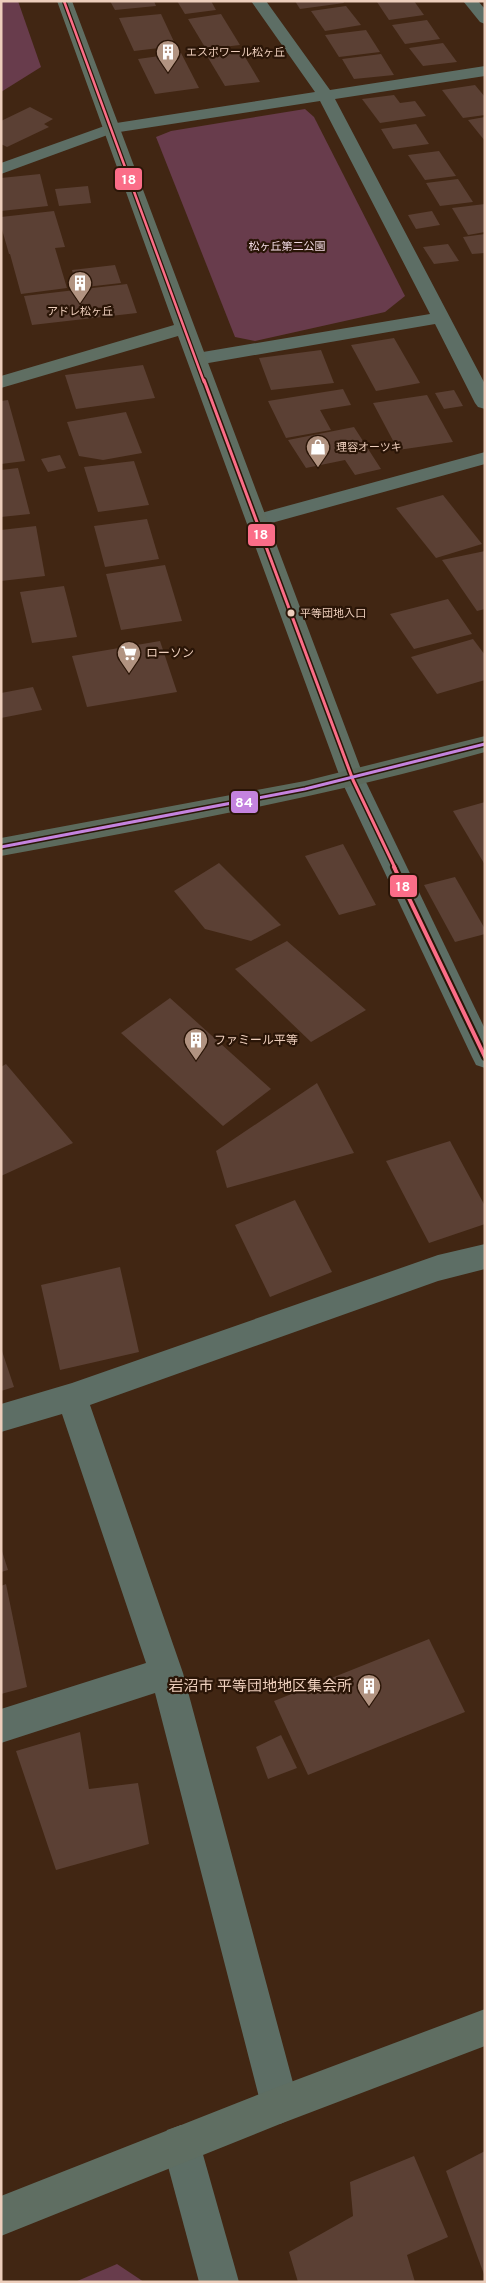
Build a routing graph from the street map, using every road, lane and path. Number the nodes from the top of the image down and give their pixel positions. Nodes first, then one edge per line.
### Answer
1 (64, 1) edge
2 (258, 1) edge
3 (470, 1) edge
4 (485, 19) edge
5 (485, 71) edge
6 (325, 95) junction
7 (110, 129) junction
8 (1, 169) edge
9 (440, 318) junction
10 (185, 328) junction
11 (197, 359) junction
12 (1, 382) edge
13 (485, 403) edge
14 (485, 458) edge
15 (257, 521) junction
16 (485, 744) edge
17 (353, 780) junction
18 (1, 847) edge
19 (485, 1057) edge
20 (485, 1256) edge
21 (72, 1397) junction
22 (1, 1418) edge
23 (166, 1673) junction
24 (1, 1726) edge
25 (485, 2027) edge
26 (280, 2105) junction
27 (181, 2144) junction
28 (1, 2216) edge
29 (219, 2282) edge

1 - 7 street
2 - 6 street
3 - 4 street
5 - 6 street
6 - 7 street
6 - 9 street
7 - 8 street
7 - 10 street
9 - 11 street
9 - 13 street
10 - 11 street
10 - 12 street
11 - 15 street
14 - 15 street
15 - 17 street
16 - 17 main road
17 - 18 main road
17 - 19 street
20 - 21 street
21 - 22 street
21 - 23 street
23 - 24 street
23 - 26 street
25 - 26 street
26 - 27 street
27 - 28 street
27 - 29 street

